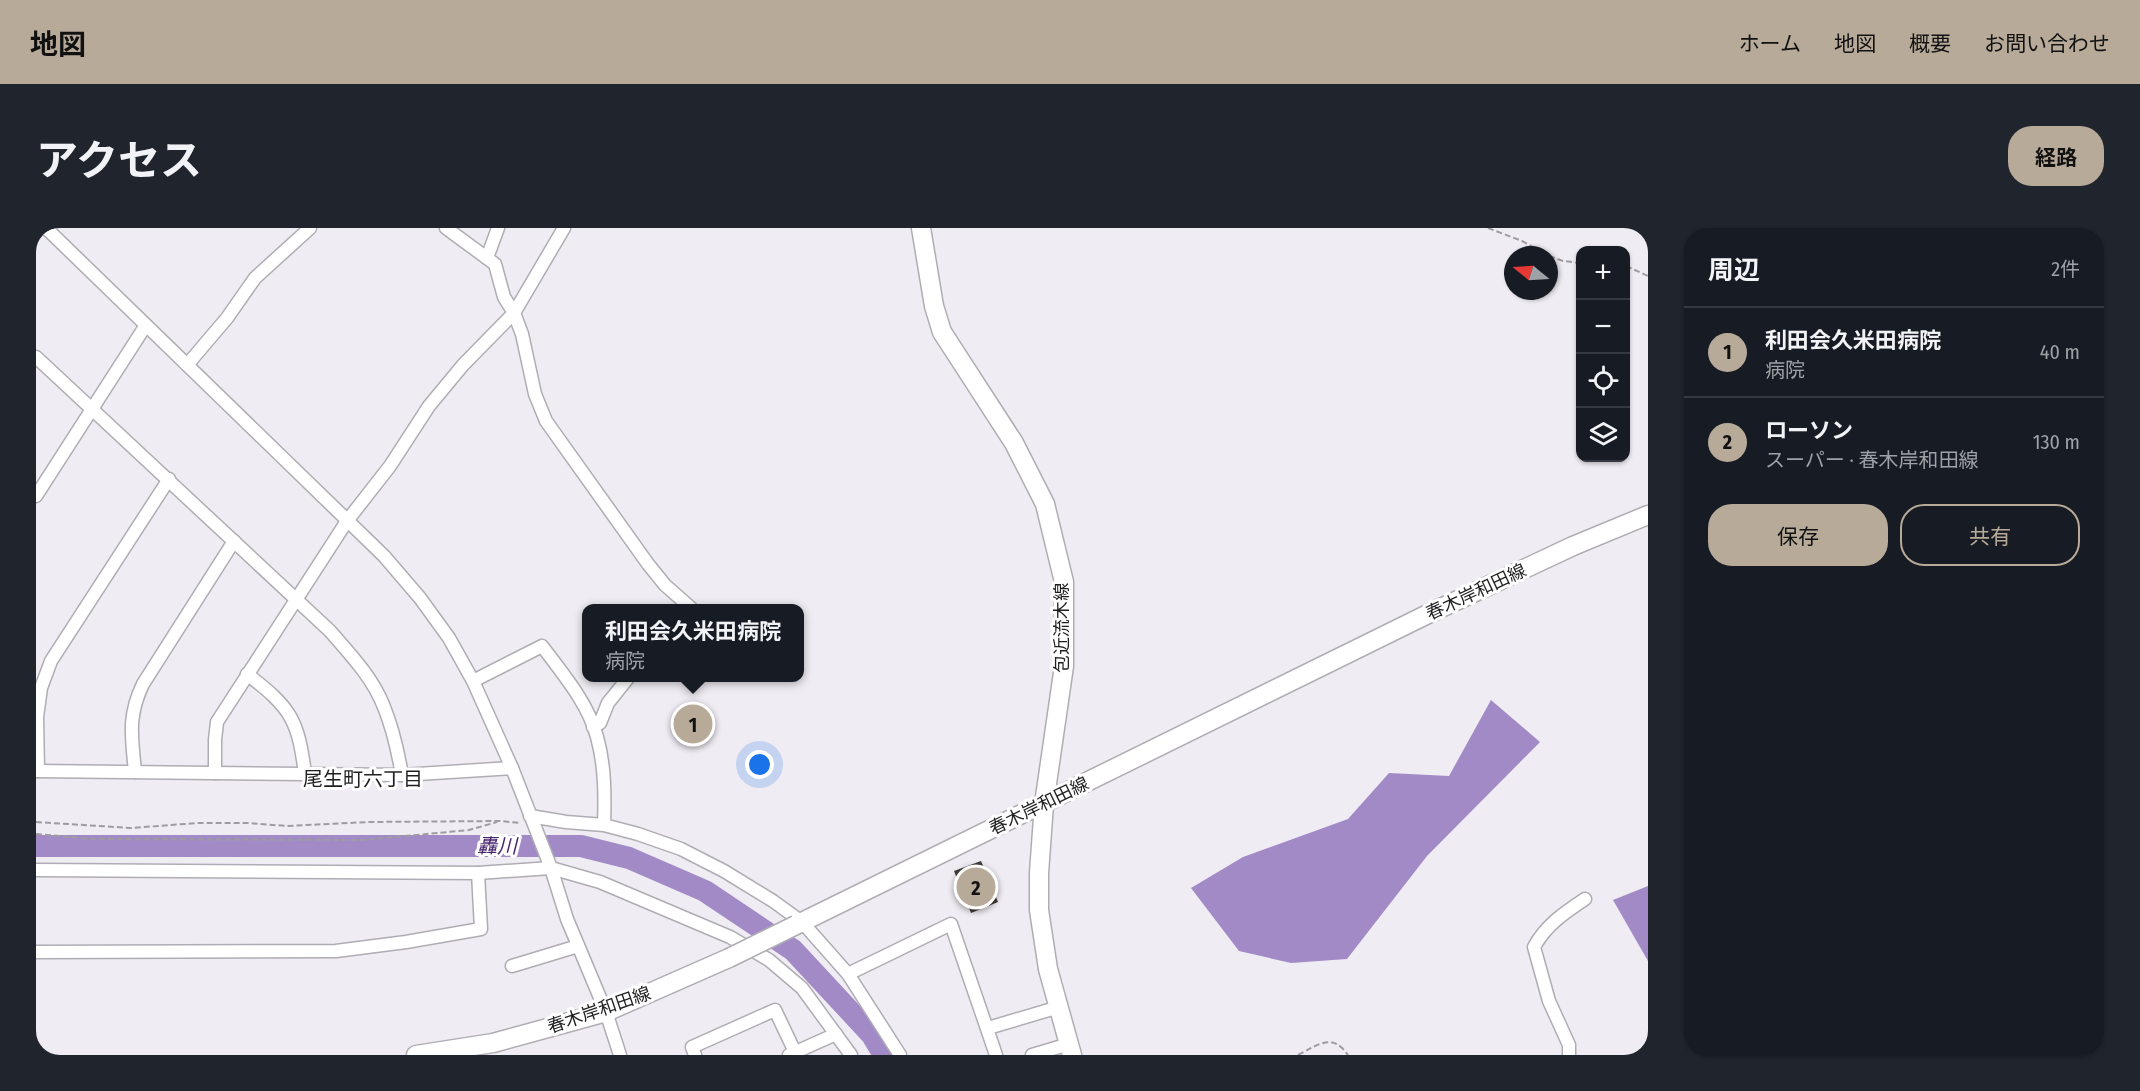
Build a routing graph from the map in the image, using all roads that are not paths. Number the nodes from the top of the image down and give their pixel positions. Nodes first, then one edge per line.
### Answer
1 (40, 228) edge
2 (46, 228) edge
3 (310, 228) edge
4 (446, 228) edge
5 (498, 228) edge
6 (564, 228) edge
7 (921, 228) edge
8 (36, 235) edge
9 (487, 258) junction
10 (514, 313) junction
11 (146, 325) junction
12 (36, 357) edge
13 (187, 365) junction
14 (93, 408) junction
15 (169, 479) junction
16 (36, 496) edge
17 (1648, 515) edge
18 (346, 521) junction
19 (234, 541) junction
20 (296, 598) junction
21 (686, 604) edge
22 (247, 674) junction
23 (473, 681) junction
24 (625, 682) edge
25 (593, 727) junction
26 (512, 768) junction
27 (37, 771) edge
28 (135, 772) junction
29 (215, 773) junction
30 (305, 774) junction
31 (402, 775) junction
32 (1044, 804) junction
33 (532, 820) junction
34 (604, 825) junction
35 (550, 865) junction
36 (36, 870) edge
37 (478, 873) junction
38 (1585, 899) dead end
39 (799, 923) junction
40 (578, 946) junction
41 (36, 952) edge
42 (512, 966) dead end
43 (848, 974) junction
44 (1059, 1007) junction
45 (606, 1012) junction
46 (988, 1028) junction
47 (836, 1034) junction
48 (1071, 1050) edge
49 (792, 1054) edge
50 (416, 1055) edge
51 (620, 1055) edge
52 (695, 1055) edge
53 (850, 1055) edge
54 (900, 1055) edge
55 (996, 1055) edge
56 (1032, 1055) edge
57 (1569, 1055) edge

1 - 8 street
2 - 11 street
3 - 13 street
4 - 9 street
5 - 9 street
6 - 10 street
7 - 32 main road, 包近流木線
9 - 10 street
10 - 18 street
10 - 21 street
11 - 13 street
11 - 14 street
12 - 14 street
13 - 18 street
14 - 15 street
14 - 16 street
15 - 19 street
15 - 27 street
17 - 32 main road, 春木岸和田線
18 - 20 street
18 - 23 street
19 - 20 street
19 - 28 street
20 - 22 street
20 - 31 street
22 - 29 street
22 - 30 street
23 - 25 street
23 - 26 street
24 - 25 street
25 - 34 street
26 - 31 street
26 - 33 street
27 - 28 street
28 - 29 street
29 - 30 street
30 - 31 street
32 - 39 main road, 春木岸和田線
32 - 44 main road, 包近流木線
33 - 34 street
33 - 35 street
34 - 39 street
35 - 37 street
35 - 40 street
35 - 47 street
36 - 37 street
37 - 41 street
38 - 57 street
39 - 43 street
39 - 45 main road, 春木岸和田線, bridge
40 - 42 street
40 - 45 street
43 - 46 street
43 - 54 street
44 - 46 street
44 - 48 main road, 包近流木線
45 - 50 main road, 春木岸和田線
45 - 51 street
46 - 55 street
47 - 49 street
47 - 53 street
48 - 56 street
49 - 52 street

